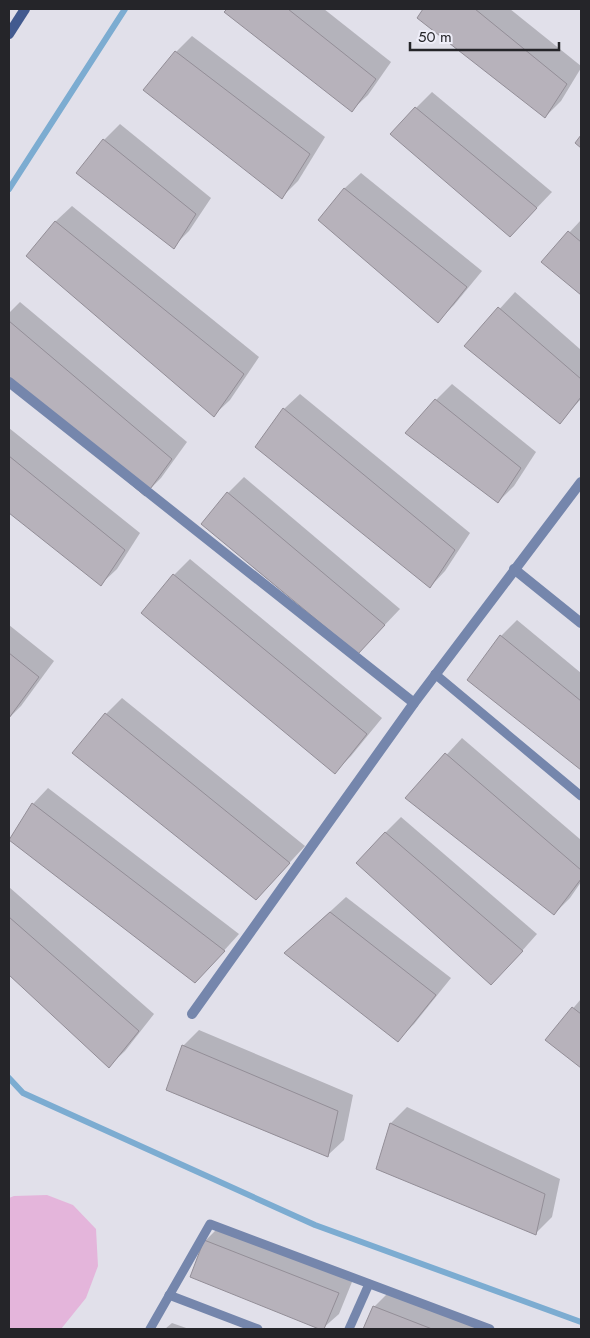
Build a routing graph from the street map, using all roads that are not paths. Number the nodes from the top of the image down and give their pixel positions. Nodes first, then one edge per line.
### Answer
1 (25, 9) edge
2 (9, 34) edge
3 (9, 382) edge
4 (581, 482) edge
5 (514, 569) junction
6 (581, 624) edge
7 (435, 674) junction
8 (414, 703) junction
9 (581, 796) edge
10 (192, 1014) dead end
11 (369, 1284) junction
12 (169, 1295) junction
13 (150, 1329) edge
14 (258, 1329) edge
15 (349, 1329) edge
16 (490, 1329) edge

1 - 2 street
3 - 8 street
4 - 5 street
5 - 6 street
5 - 7 street
7 - 8 street
7 - 9 lane
8 - 10 street
11 - 12 lane
11 - 15 lane
11 - 16 lane
12 - 13 lane
12 - 14 lane

